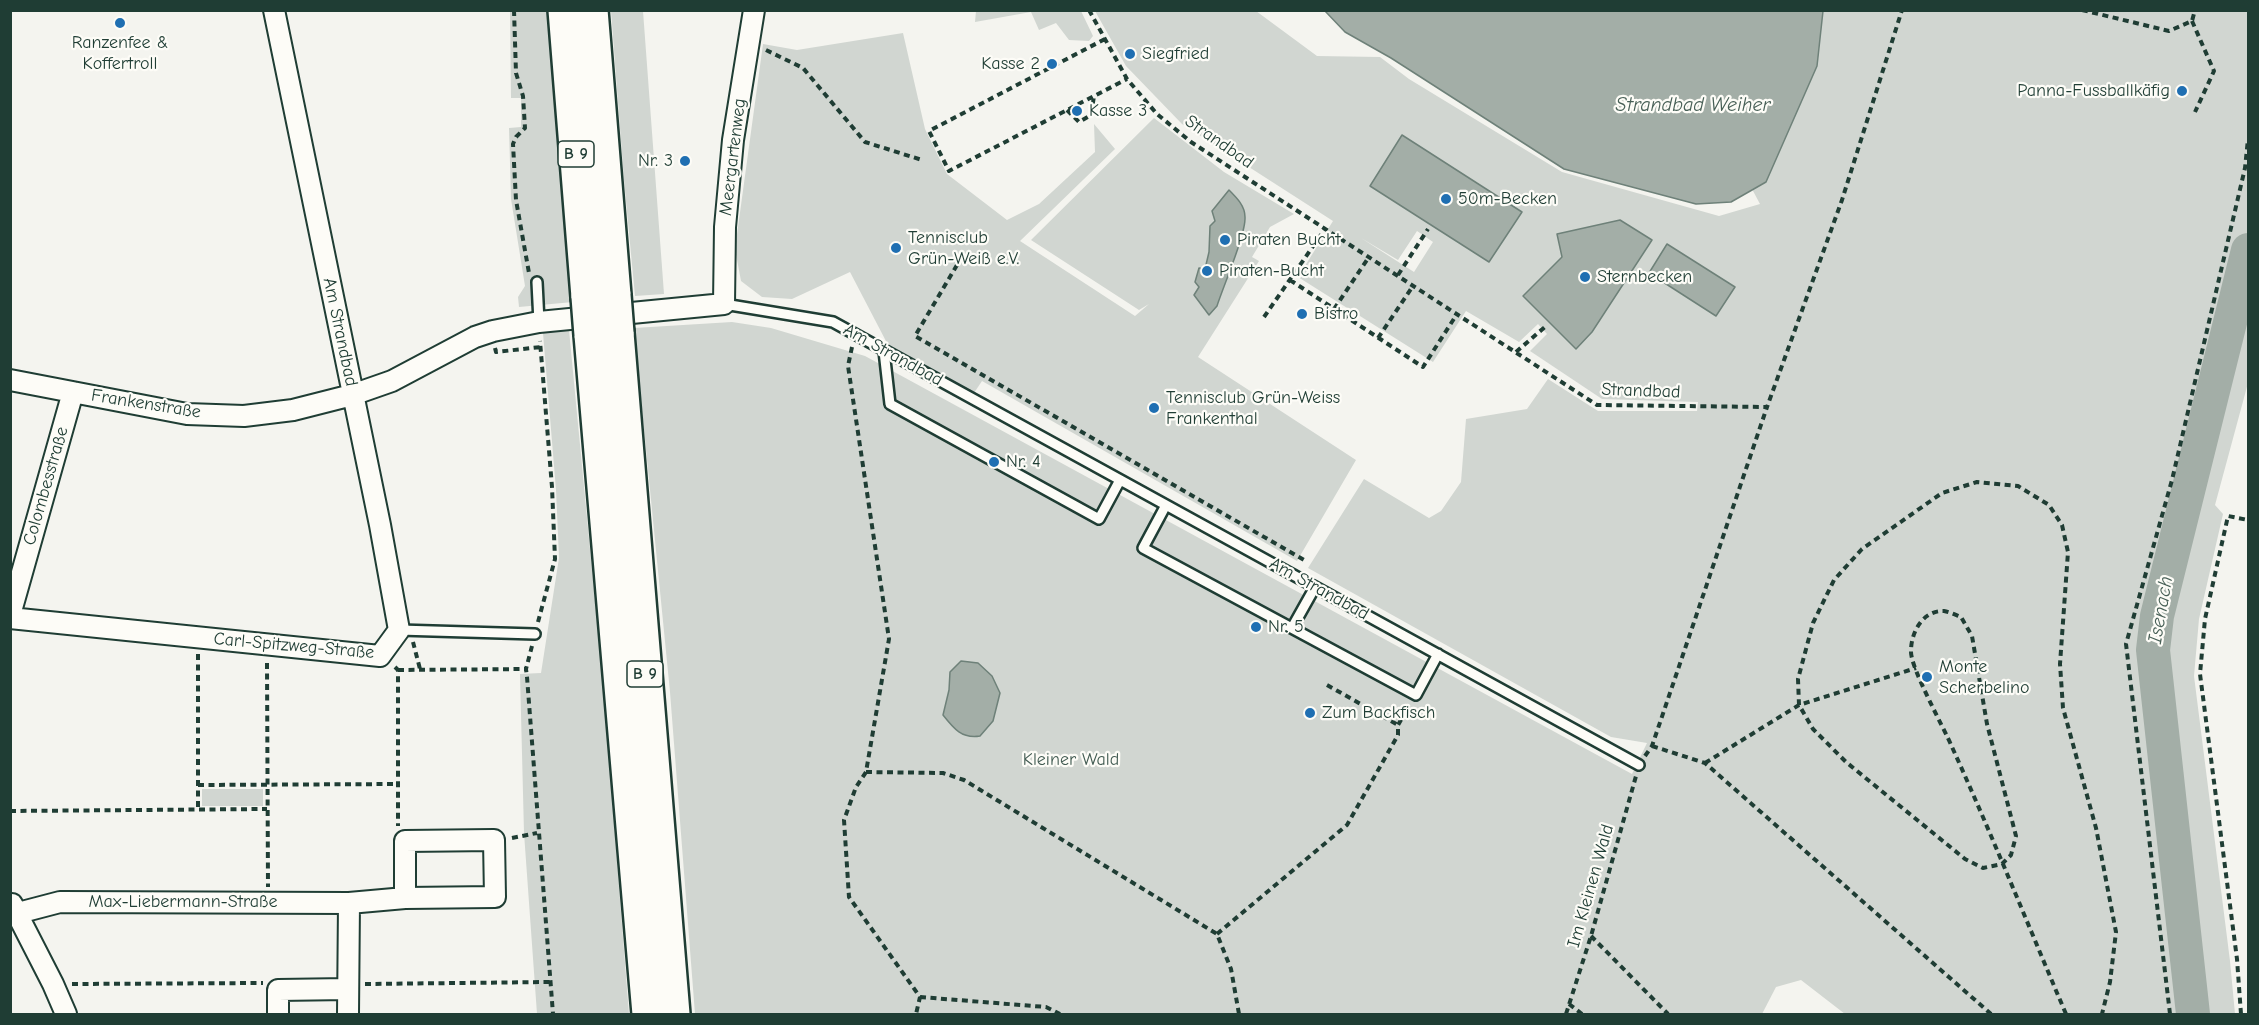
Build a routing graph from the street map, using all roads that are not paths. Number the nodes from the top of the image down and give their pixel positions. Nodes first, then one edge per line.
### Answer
1 (274, 10) edge
2 (565, 10) edge
3 (591, 10) edge
4 (754, 10) edge
5 (537, 282) road end
6 (601, 296) junction
7 (724, 304) junction
8 (538, 322) junction
9 (604, 334) junction
10 (884, 351) junction
11 (10, 380) edge
12 (73, 392) junction
13 (352, 395) junction
14 (1120, 480) junction
15 (1166, 505) junction
16 (1315, 587) junction
17 (10, 616) edge
18 (1292, 628) junction
19 (399, 630) junction
20 (535, 634) road end
21 (1438, 654) junction
22 (1639, 765) road end
23 (405, 898) junction
24 (349, 903) junction
25 (14, 907) edge
26 (348, 986) junction
27 (66, 1014) edge
28 (278, 1014) edge
29 (348, 1014) edge
30 (649, 1014) edge
31 (673, 1014) edge

1 - 13 street, Am Strandbad
2 - 6 highway, B 9
3 - 6 highway, B 9
4 - 7 street, Meergartenweg
5 - 8 lane
6 - 9 highway, B 9, bridge
7 - 8 street, Am Strandbad
7 - 10 lane, Am Strandbad
8 - 13 street, Am Strandbad
9 - 30 highway, B 9
9 - 31 highway, B 9
10 - 14 lane, Am Strandbad
10 - 14 lane
11 - 12 street, Frankenstraße
12 - 13 street, Frankenstraße
12 - 17 street, Colombesstraße
13 - 19 street, Carl-Spitzweg-Straße
14 - 15 lane, Am Strandbad
15 - 16 lane, Am Strandbad
15 - 18 lane
16 - 18 lane
16 - 21 lane, Am Strandbad
17 - 19 street, Carl-Spitzweg-Straße
18 - 21 lane
19 - 20 lane
21 - 22 lane, Am Strandbad
23 - 23 street, Max-Liebermann-Straße
23 - 24 street, Max-Liebermann-Straße
24 - 25 street, Max-Liebermann-Straße
24 - 26 street
25 - 27 street
26 - 28 street
26 - 29 street

